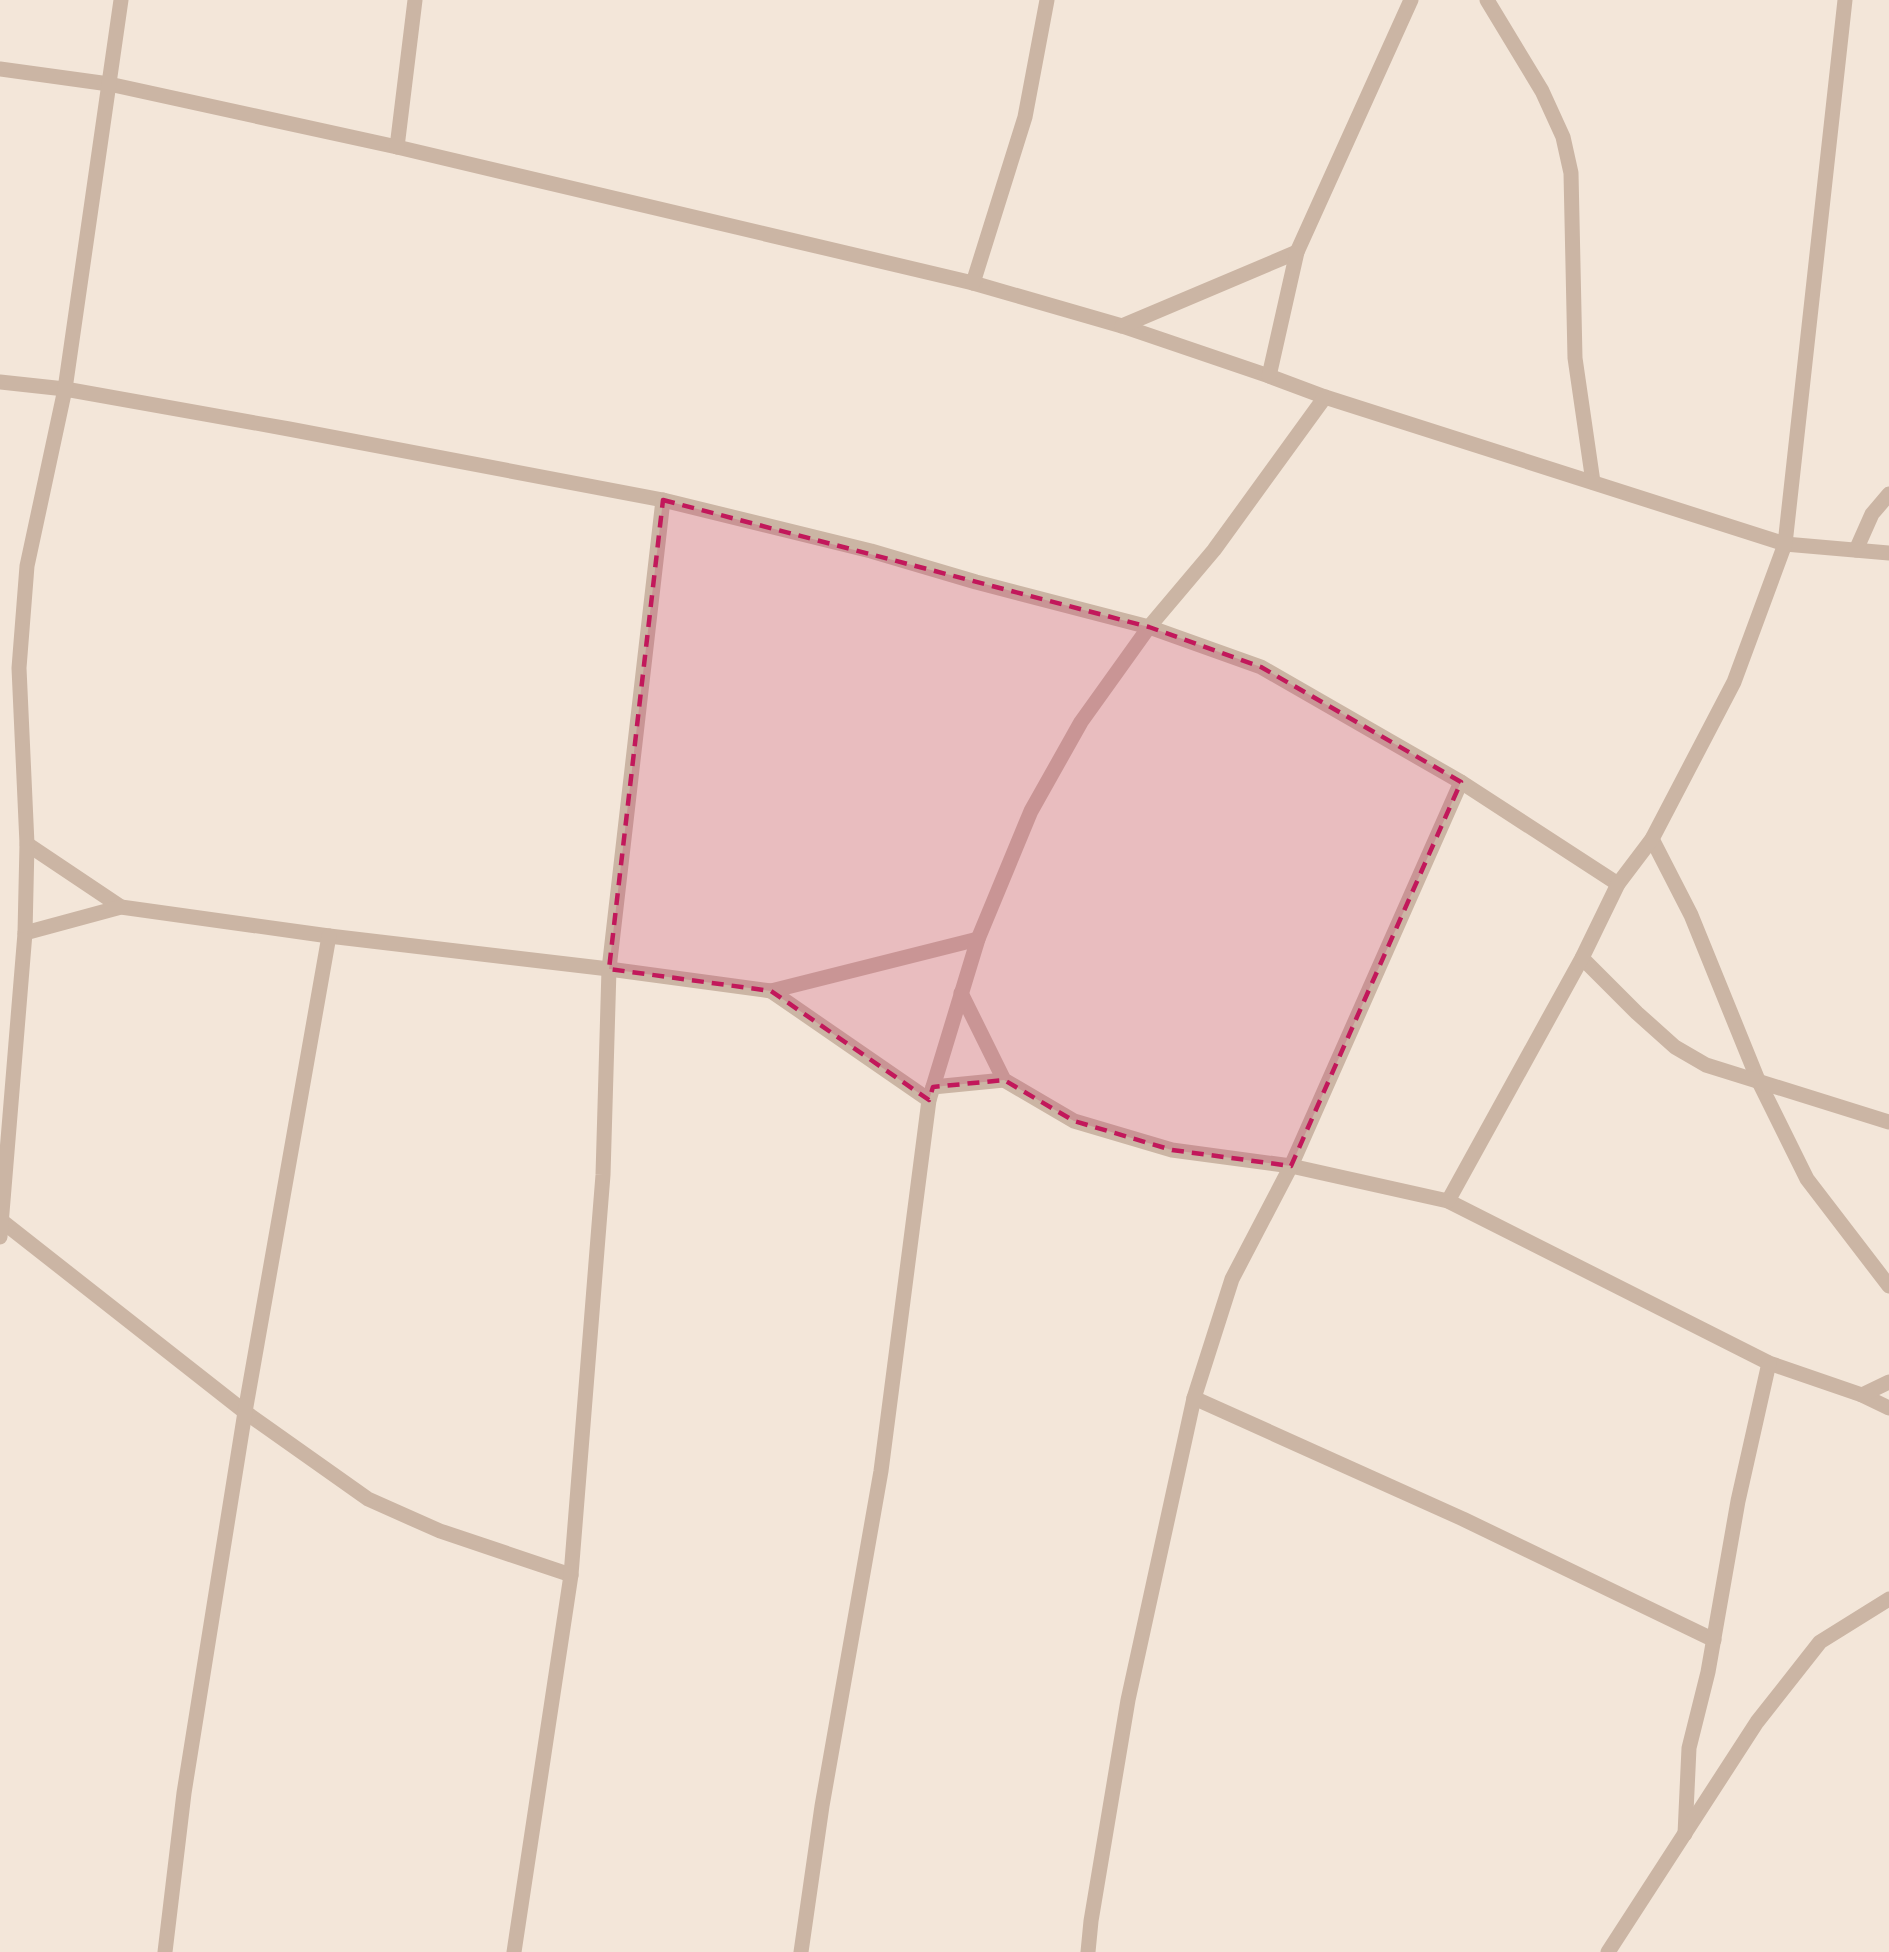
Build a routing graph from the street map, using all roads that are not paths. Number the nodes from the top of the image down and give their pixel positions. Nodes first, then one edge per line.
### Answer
1 (121, 0) edge
2 (416, 0) edge
3 (1047, 0) edge
4 (1411, 0) edge
5 (1487, 0) edge
6 (1845, 0) edge
7 (0, 69) edge
8 (109, 84) junction
9 (396, 147) junction
10 (1297, 252) junction
11 (973, 283) junction
12 (1122, 326) junction
13 (1269, 376) junction
14 (0, 382) edge
15 (65, 389) junction
16 (1325, 397) junction
17 (1593, 482) junction
18 (1889, 494) edge
19 (663, 500) junction
20 (1785, 543) junction
21 (1856, 550) junction
22 (1889, 553) edge
23 (1149, 627) junction
24 (1461, 782) junction
25 (1652, 839) junction
26 (27, 844) junction
27 (1618, 884) junction
28 (121, 907) junction
29 (25, 933) junction
30 (329, 936) junction
31 (978, 939) junction
32 (1582, 958) junction
33 (609, 969) junction
34 (771, 991) junction
35 (961, 993) junction
36 (1004, 1080) junction
37 (1758, 1080) junction
38 (931, 1093) junction
39 (1889, 1122) edge
40 (1291, 1166) junction
41 (1448, 1201) junction
42 (1, 1230) edge
43 (1889, 1286) edge
44 (1769, 1363) junction
45 (1889, 1382) edge
46 (1862, 1395) junction
47 (1194, 1398) junction
48 (1889, 1408) edge
49 (245, 1412) junction
50 (571, 1575) junction
51 (1889, 1599) edge
52 (1714, 1640) junction
53 (1685, 1834) junction
54 (165, 1952) edge
55 (514, 1952) edge
56 (801, 1952) edge
57 (1088, 1952) edge
58 (1608, 1952) edge

1 - 8 street
2 - 9 street
3 - 11 street
4 - 10 street
5 - 17 street
6 - 20 street
7 - 8 street
8 - 9 street
8 - 15 street
9 - 11 street
10 - 12 street
10 - 13 street
11 - 12 street
12 - 13 street
13 - 16 street
14 - 15 street
15 - 19 street
15 - 26 street
16 - 17 street
16 - 23 street
17 - 20 street
18 - 21 street
19 - 23 street
19 - 33 street
20 - 21 street
20 - 25 street
21 - 22 street
23 - 24 street
23 - 31 street
24 - 27 street
24 - 40 street
25 - 27 street
25 - 37 street
26 - 28 street
26 - 29 street
27 - 32 street
28 - 29 street
28 - 30 street
29 - 42 street
30 - 33 street
30 - 49 street
31 - 34 street
31 - 35 street
32 - 37 street
32 - 41 street
33 - 34 street
33 - 50 street
34 - 38 street
35 - 36 street
35 - 38 street
36 - 38 street
36 - 40 street
37 - 39 street
37 - 43 street
38 - 56 street
40 - 41 street
40 - 47 street
41 - 44 street
42 - 49 street
44 - 46 street
44 - 52 street
45 - 46 street
46 - 48 street
47 - 52 street
47 - 57 street
49 - 50 street
49 - 54 street
50 - 55 street
51 - 53 street
52 - 53 street
53 - 58 street

